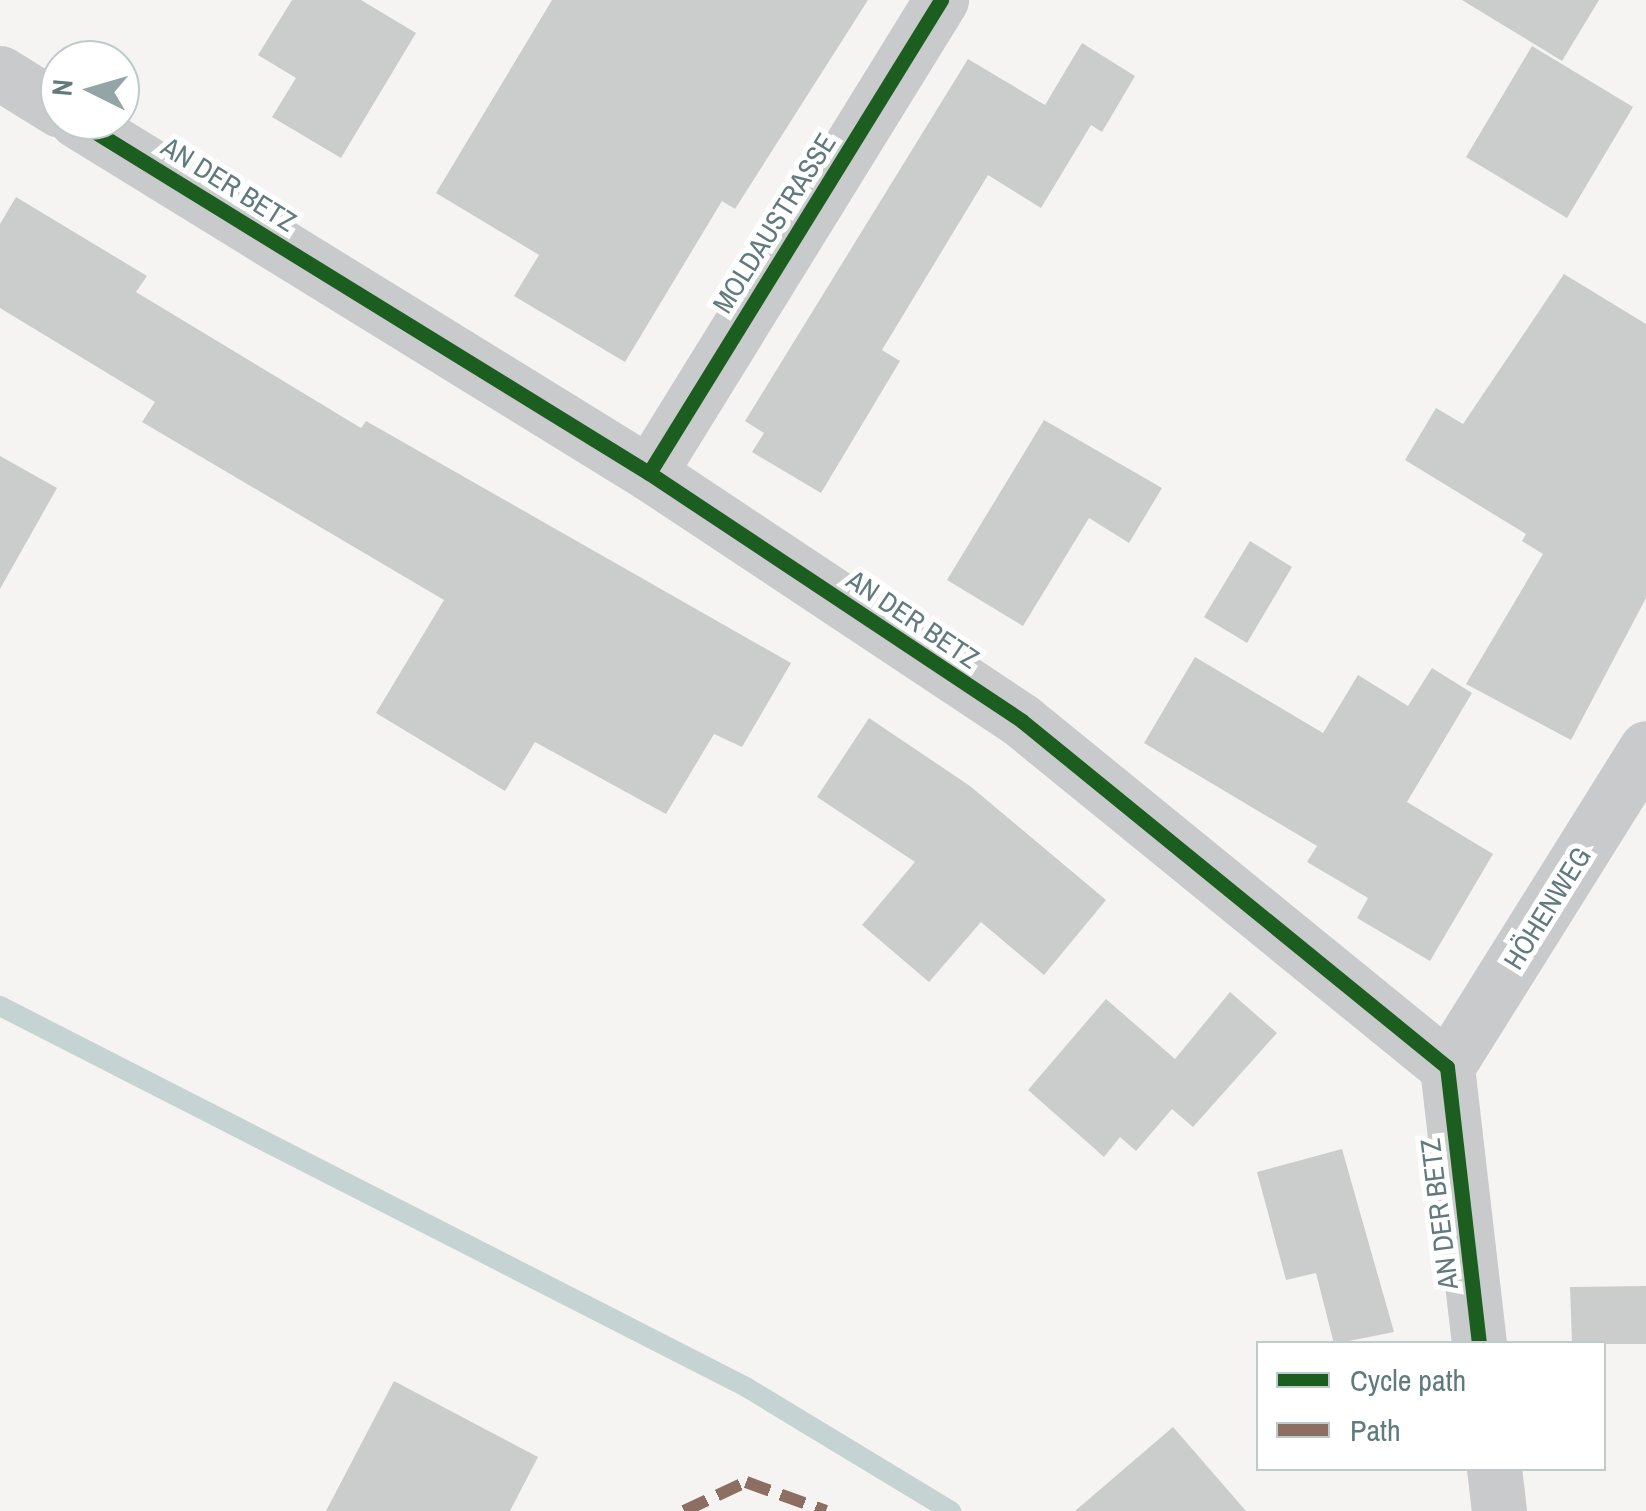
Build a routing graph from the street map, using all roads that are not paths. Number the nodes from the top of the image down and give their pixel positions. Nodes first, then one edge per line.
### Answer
1 (941, 0) edge
2 (0, 73) edge
3 (40, 98) edge
4 (108, 140) edge
5 (649, 473) junction
6 (1646, 748) edge
7 (1447, 1068) junction
8 (1480, 1341) edge
9 (1494, 1471) edge
10 (1499, 1511) edge

1 - 5 street, MOLDAUSTRASSE
2 - 3 street
4 - 5 street, AN DER BETZ
5 - 7 street, AN DER BETZ
6 - 7 street, HÖHENWEG
7 - 8 street, AN DER BETZ
9 - 10 street

